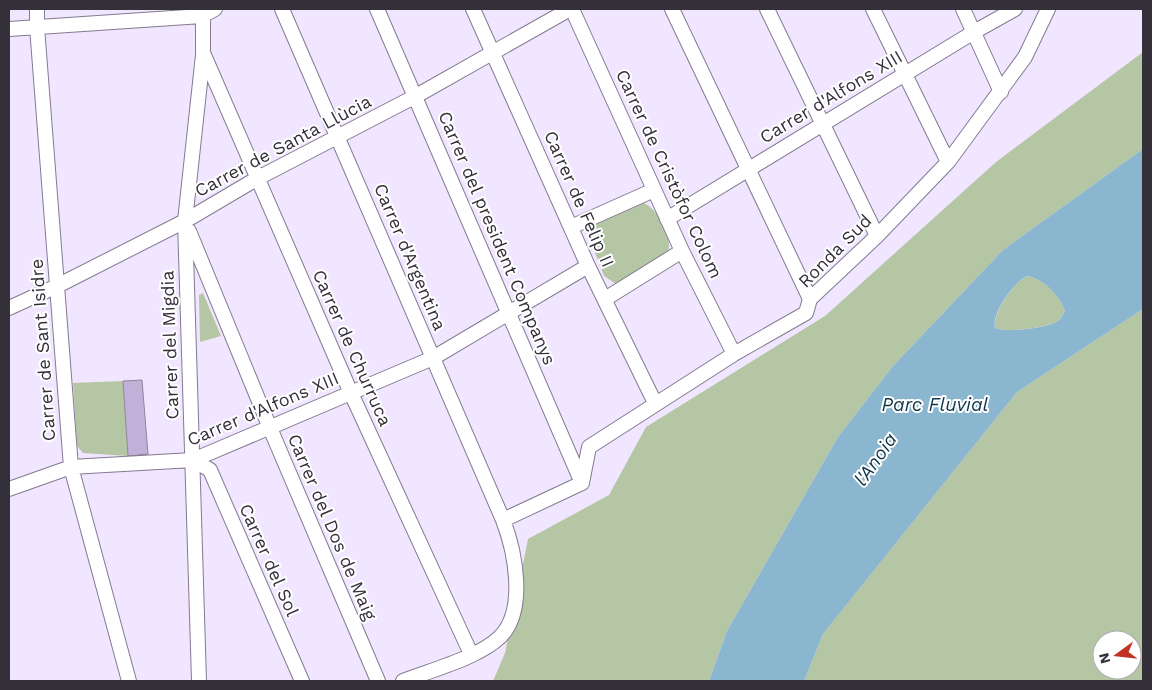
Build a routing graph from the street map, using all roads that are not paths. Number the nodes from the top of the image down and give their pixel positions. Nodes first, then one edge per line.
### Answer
1 (37, 9) edge
2 (215, 9) edge
3 (282, 9) edge
4 (377, 9) edge
5 (473, 9) edge
6 (571, 9) edge
7 (672, 9) edge
8 (767, 9) edge
9 (873, 9) edge
10 (964, 9) edge
11 (1016, 9) edge
12 (1048, 9) edge
13 (203, 12) edge
14 (37, 27) junction
15 (9, 29) edge
16 (974, 32) junction
17 (203, 54) junction
18 (493, 54) junction
19 (904, 76) junction
20 (1001, 92) junction
21 (416, 96) junction
22 (824, 124) junction
23 (338, 135) junction
24 (948, 162) junction
25 (747, 170) junction
26 (258, 178) junction
27 (654, 190) junction
28 (667, 219) junction
29 (185, 221) junction
30 (571, 227) junction
31 (877, 236) junction
32 (682, 251) junction
33 (588, 266) junction
34 (57, 286) junction
35 (605, 299) junction
36 (810, 299) junction
37 (9, 308) edge
38 (508, 313) junction
39 (734, 354) junction
40 (433, 358) junction
41 (351, 393) junction
42 (655, 403) junction
43 (270, 428) junction
44 (193, 460) junction
45 (71, 467) junction
46 (582, 483) junction
47 (9, 489) edge
48 (503, 520) junction
49 (471, 654) junction
50 (129, 681) edge
51 (198, 681) edge
52 (302, 681) edge
53 (378, 681) edge
54 (403, 681) edge

1 - 14 street, Carrer de Sant Isidre
2 - 13 street
3 - 23 street, Carrer d'Argentina
4 - 21 street, Carrer del president Companys
5 - 18 street, Carrer de Felip II
6 - 18 street, Carrer de Santa Llùcia
6 - 27 street, Carrer de Cristòfor Colom
7 - 25 street
8 - 22 street
9 - 19 street
10 - 16 street
11 - 16 street, Carrer d'Alfons XIII
12 - 20 street, Ronda Sud
13 - 14 street
13 - 17 street, Carrer del Migdia
14 - 15 street
14 - 34 street, Carrer de Sant Isidre
16 - 19 street, Carrer d'Alfons XIII
16 - 20 street
17 - 26 street, Carrer de Churruca
17 - 29 street, Carrer del Migdia
18 - 21 street, Carrer de Santa Llùcia
18 - 30 street, Carrer de Felip II
19 - 22 street, Carrer d'Alfons XIII
19 - 24 street
20 - 24 street, Ronda Sud
21 - 23 street, Carrer de Santa Llùcia
21 - 38 street, Carrer del president Companys
22 - 25 street, Carrer d'Alfons XIII
22 - 31 street
23 - 26 street, Carrer de Santa Llùcia
23 - 40 street, Carrer d'Argentina
24 - 31 street, Ronda Sud
25 - 28 street, Carrer d'Alfons XIII
25 - 36 street
26 - 29 street, Carrer de Santa Llùcia
26 - 41 street, Carrer de Churruca
27 - 28 street, Carrer de Cristòfor Colom
27 - 30 street
28 - 32 street, Carrer de Cristòfor Colom
29 - 34 street, Carrer de Santa Llùcia
29 - 43 street, Carrer del Dos de Maig
29 - 44 street, Carrer del Migdia
30 - 33 street, Carrer de Felip II
31 - 36 street, Ronda Sud
32 - 35 street
32 - 39 street, Carrer de Cristòfor Colom
33 - 35 street, Carrer de Felip II
33 - 38 street, Carrer d'Alfons XIII
34 - 37 street, Carrer de Santa Llùcia
34 - 45 street, Carrer de Sant Isidre
35 - 42 street, Carrer de Felip II
36 - 39 street, Ronda Sud
38 - 40 street, Carrer d'Alfons XIII
38 - 46 street, Carrer del president Companys
39 - 42 street, Ronda Sud
40 - 41 street, Carrer d'Alfons XIII
40 - 48 street, Carrer d'Argentina
41 - 43 street, Carrer d'Alfons XIII
41 - 49 street, Carrer de Churruca
42 - 46 street, Ronda Sud
43 - 44 street, Carrer d'Alfons XIII
43 - 53 street, Carrer del Dos de Maig
44 - 45 street, Carrer d'Alfons XIII
44 - 51 street, Carrer del Migdia
44 - 52 street, Carrer del Sol
45 - 47 street, Carrer d'Alfons XIII
45 - 50 street, Carrer de Sant Isidre
46 - 48 street
48 - 49 street, Carrer d'Argentina
49 - 54 street, Carrer d'Argentina

